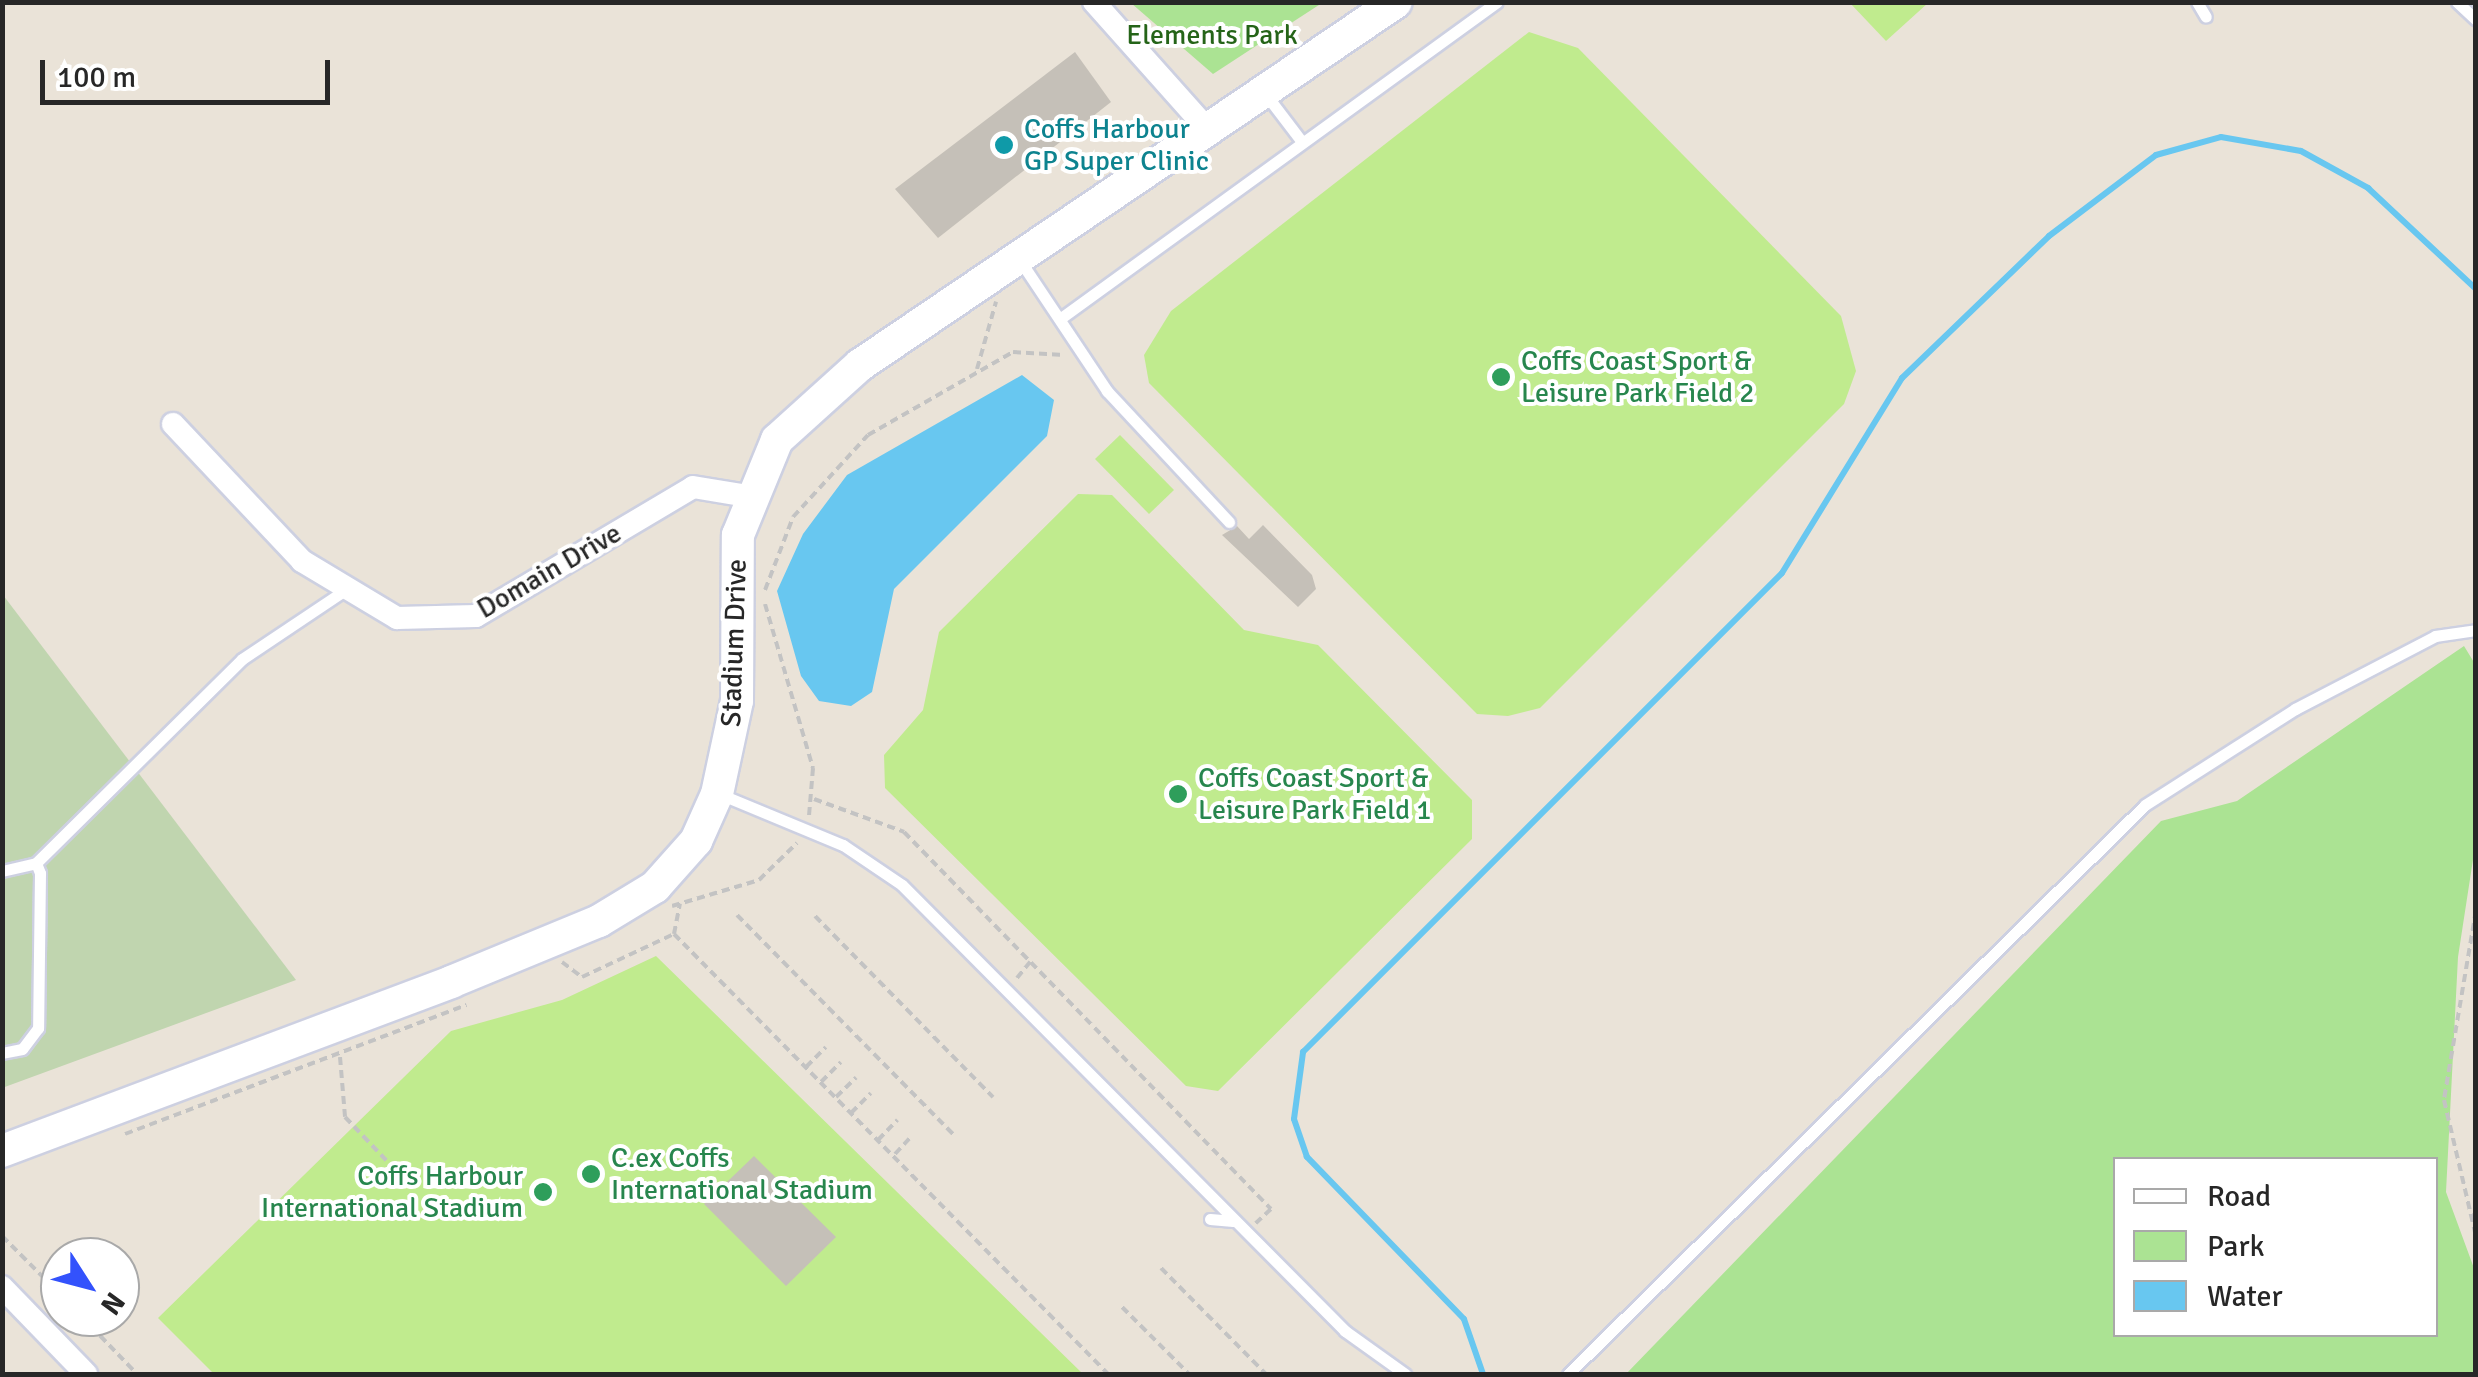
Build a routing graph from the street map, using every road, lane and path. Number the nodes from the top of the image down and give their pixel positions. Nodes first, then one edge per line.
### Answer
1 (1094, 2) edge
2 (1396, 2) edge
3 (1497, 2) edge
4 (2196, 2) edge
5 (2456, 2) edge
6 (2206, 17) dead end
7 (2476, 20) edge
8 (1265, 92) junction
9 (1208, 130) junction
10 (1302, 142) junction
11 (1018, 258) junction
12 (986, 280) junction
13 (1061, 318) junction
14 (1076, 363) dead end
15 (977, 370) junction
16 (174, 424) dead end
17 (748, 496) junction
18 (1230, 522) dead end
19 (345, 590) junction
20 (2476, 630) edge
21 (717, 794) junction
22 (814, 799) junction
23 (809, 815) dead end
24 (36, 863) junction
25 (2, 872) edge
26 (680, 904) dead end
27 (2476, 910) edge
28 (737, 915) dead end
29 (815, 916) dead end
30 (674, 934) junction
31 (561, 960) dead end
32 (1030, 962) junction
33 (1014, 982) dead end
34 (826, 1047) dead end
35 (2, 1053) edge
36 (340, 1056) dead end
37 (840, 1062) dead end
38 (806, 1067) junction
39 (856, 1078) dead end
40 (821, 1082) junction
41 (871, 1093) dead end
42 (836, 1097) junction
43 (994, 1097) dead end
44 (851, 1113) junction
45 (898, 1120) dead end
46 (912, 1136) dead end
47 (955, 1136) dead end
48 (878, 1140) junction
49 (2, 1151) edge
50 (893, 1156) junction
51 (406, 1182) dead end
52 (1210, 1219) dead end
53 (1233, 1221) junction
54 (1253, 1226) dead end
55 (2, 1236) edge
56 (2476, 1236) edge
57 (1161, 1268) dead end
58 (40, 1274) edge
59 (2, 1288) edge
60 (1122, 1307) dead end
61 (101, 1337) edge
62 (86, 1374) edge
63 (137, 1374) edge
64 (1108, 1374) edge
65 (1189, 1374) edge
66 (1266, 1374) edge
67 (1405, 1374) edge
68 (1568, 1374) edge

1 - 9 street
2 - 8 main road, Stadium Drive
3 - 10 lane
4 - 6 lane
5 - 7 lane
8 - 9 main road, Stadium Drive
8 - 10 lane
9 - 11 main road, Stadium Drive
10 - 13 lane
11 - 12 main road, Stadium Drive
11 - 13 lane
12 - 15 path
12 - 17 main road, Stadium Drive
13 - 18 lane
14 - 15 path
15 - 22 path
16 - 19 street, Domain Drive
17 - 19 street, Domain Drive
17 - 21 main road, Stadium Drive
19 - 24 lane
20 - 68 lane
21 - 49 main road, Stadium Drive
21 - 53 lane
22 - 23 path
22 - 32 path
24 - 25 lane
24 - 35 lane
26 - 30 path
27 - 56 path
28 - 47 path
29 - 43 path
30 - 31 path
30 - 38 path
32 - 33 path
32 - 54 path
34 - 38 path
36 - 51 path
37 - 40 path
38 - 40 path
39 - 42 path
40 - 42 path
41 - 44 path
42 - 44 path
44 - 48 path
45 - 48 path
46 - 50 path
48 - 50 path
50 - 64 path
52 - 53 lane
53 - 67 lane
55 - 58 path
57 - 66 path
59 - 62 street
60 - 65 path
61 - 63 path

